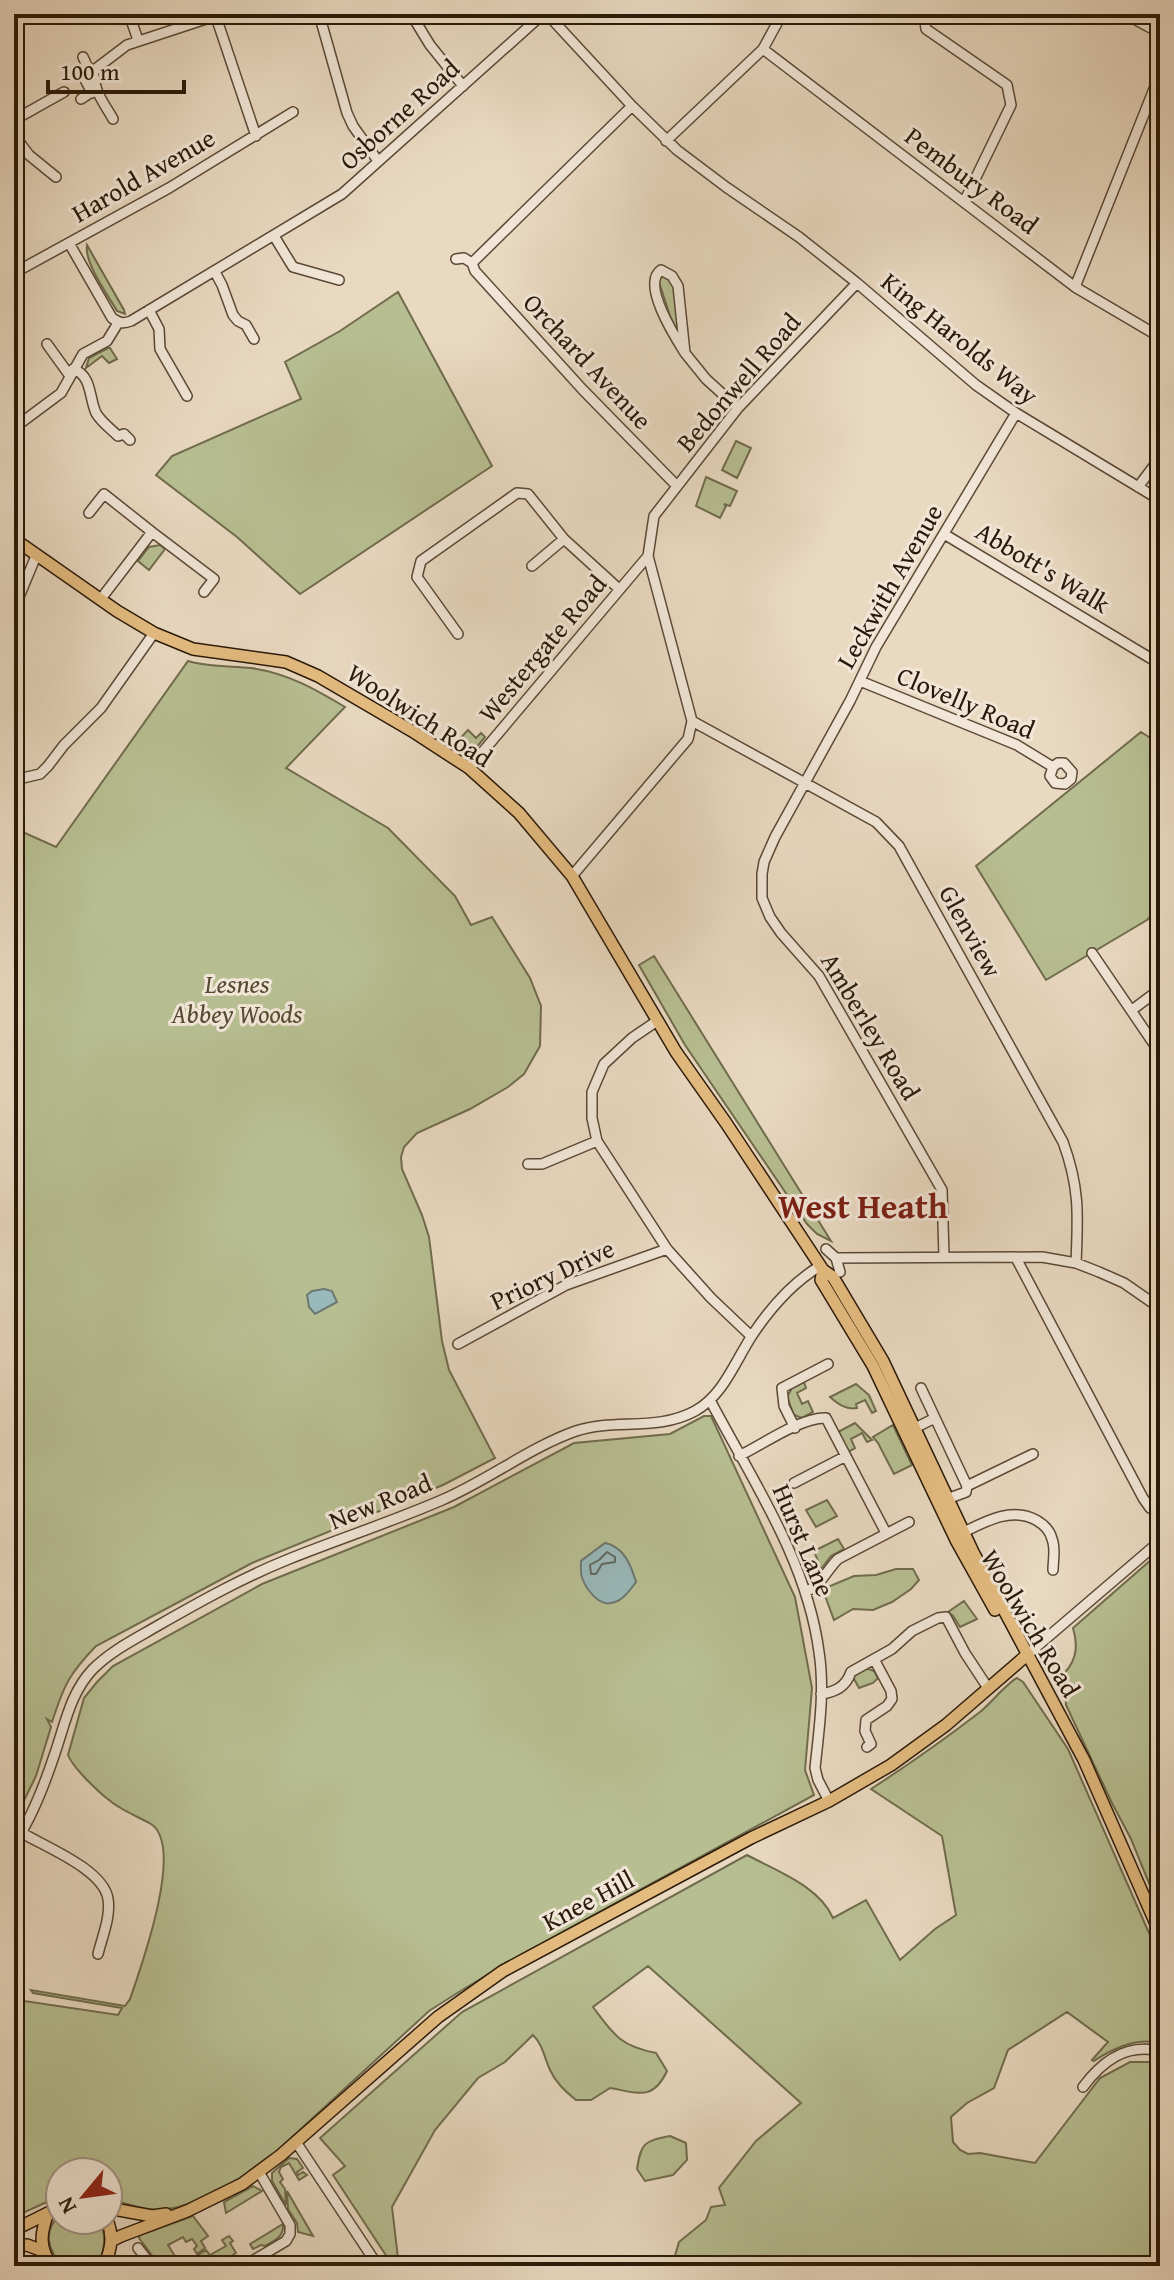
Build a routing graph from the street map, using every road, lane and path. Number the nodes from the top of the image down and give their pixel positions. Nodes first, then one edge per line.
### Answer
1 (129, 14) edge
2 (319, 14) edge
3 (411, 14) edge
4 (545, 14) edge
5 (782, 14) edge
6 (924, 14) edge
7 (1125, 14) edge
8 (215, 15) edge
9 (1160, 33) edge
10 (138, 40) junction
11 (763, 49) junction
12 (83, 57) dead end
13 (1160, 74) edge
14 (463, 86) junction
15 (94, 91) junction
16 (64, 92) dead end
17 (81, 99) dead end
18 (632, 106) junction
19 (293, 112) dead end
20 (113, 119) dead end
21 (14, 120) edge
22 (14, 135) edge
23 (256, 136) junction
24 (666, 141) junction
25 (378, 161) junction
26 (56, 177) dead end
27 (964, 202) junction
28 (274, 236) junction
29 (69, 243) junction
30 (456, 259) dead end
31 (472, 263) junction
32 (215, 272) junction
33 (14, 273) edge
34 (339, 280) dead end
35 (857, 283) junction
36 (1075, 287) junction
37 (149, 310) junction
38 (118, 323) junction
39 (1160, 337) edge
40 (254, 339) dead end
41 (47, 344) dead end
42 (685, 353) junction
43 (72, 373) junction
44 (187, 396) dead end
45 (738, 408) junction
46 (1016, 413) junction
47 (14, 428) edge
48 (130, 440) dead end
49 (1160, 458) edge
50 (677, 486) junction
51 (1138, 487) junction
52 (1160, 500) edge
53 (89, 513) dead end
54 (152, 532) junction
55 (944, 534) junction
56 (14, 539) edge
57 (564, 539) junction
58 (36, 556) junction
59 (648, 556) junction
60 (532, 566) dead end
61 (619, 589) junction
62 (204, 592) dead end
63 (100, 600) junction
64 (14, 609) edge
65 (154, 633) junction
66 (458, 634) dead end
67 (1160, 664) edge
68 (860, 681) junction
69 (692, 721) junction
70 (1053, 767) dead end
71 (469, 768) junction
72 (14, 780) edge
73 (805, 783) junction
74 (572, 876) junction
75 (1092, 953) dead end
76 (1160, 989) edge
77 (1132, 1010) junction
78 (657, 1021) junction
79 (1160, 1053) edge
80 (597, 1141) junction
81 (528, 1164) dead end
82 (667, 1249) junction
83 (826, 1249) dead end
84 (944, 1257) junction
85 (836, 1258) junction
86 (1016, 1258) junction
87 (1076, 1263) junction
88 (822, 1268) junction
89 (840, 1272) dead end
90 (1160, 1308) edge
91 (751, 1336) junction
92 (458, 1344) dead end
93 (828, 1364) dead end
94 (921, 1388) dead end
95 (710, 1400) junction
96 (935, 1418) junction
97 (795, 1428) junction
98 (915, 1428) junction
99 (1033, 1454) dead end
100 (739, 1456) junction
101 (846, 1456) junction
102 (964, 1482) junction
103 (794, 1483) dead end
104 (947, 1499) junction
105 (1155, 1508) edge
106 (909, 1522) dead end
107 (964, 1532) junction
108 (886, 1533) junction
109 (1160, 1541) edge
110 (1053, 1570) dead end
111 (806, 1592) junction
112 (1025, 1657) junction
113 (874, 1659) junction
114 (988, 1688) junction
115 (821, 1694) junction
116 (867, 1747) dead end
117 (829, 1801) junction
118 (22, 1833) junction
119 (14, 1844) edge
120 (1160, 1933) edge
121 (98, 1954) dead end
122 (1160, 2051) edge
123 (1083, 2087) dead end
124 (296, 2142) junction
125 (259, 2172) junction
126 (124, 2211) edge
127 (187, 2211) junction
128 (44, 2215) edge
129 (44, 2227) edge
130 (14, 2230) edge
131 (110, 2236) edge
132 (111, 2241) junction
133 (14, 2246) edge
134 (138, 2248) dead end
135 (43, 2251) junction
136 (52, 2266) edge
137 (104, 2266) edge
138 (152, 2266) edge
139 (244, 2266) edge
140 (378, 2266) edge

1 - 10 street
2 - 25 street
3 - 14 street
4 - 14 street, Osborne Road
4 - 18 street
5 - 11 street
6 - 27 street
7 - 9 street
8 - 10 street
8 - 23 street
10 - 15 street
11 - 24 street
11 - 27 street, Pembury Road
12 - 15 street
13 - 36 street
14 - 25 street, Osborne Road
15 - 17 street
15 - 20 street
16 - 21 street
18 - 24 street
18 - 31 street
19 - 23 street, Harold Avenue
22 - 26 street
23 - 29 street, Harold Avenue
24 - 35 street
25 - 28 street, Osborne Road
27 - 36 street, Pembury Road
28 - 32 street, Osborne Road
28 - 34 street
29 - 33 street, Harold Avenue
29 - 38 street
30 - 31 street
31 - 50 street, Orchard Avenue
32 - 37 street, Osborne Road
32 - 40 street
35 - 45 street, Bedonwell Road
35 - 46 street, King Harolds Way
36 - 39 street, Pembury Road
37 - 38 street, Osborne Road
37 - 44 street
38 - 43 street
41 - 43 street
42 - 42 street
42 - 45 street
43 - 47 street
43 - 48 street
45 - 50 street, Bedonwell Road
46 - 51 street, King Harolds Way
46 - 55 street, Leckwith Avenue
49 - 51 street
50 - 59 street, Bedonwell Road
51 - 52 street, King Harolds Way
53 - 54 street
54 - 62 street
54 - 63 street
55 - 67 street, Abbott's Walk
55 - 68 street, Leckwith Avenue
56 - 58 main road, Woolwich Road
57 - 60 street
57 - 61 street
57 - 66 street
58 - 63 main road, Woolwich Road
58 - 64 street
59 - 61 street, Westergate Road
59 - 69 street, Bedonwell Road
61 - 71 street, Westergate Road
63 - 65 main road, Woolwich Road
65 - 71 main road, Woolwich Road
65 - 72 street
68 - 70 street, Clovelly Road
68 - 73 street, Leckwith Avenue
69 - 73 street, Glenview
69 - 74 street
71 - 74 main road, Woolwich Road
73 - 84 street, Amberley Road
73 - 87 street, Glenview
74 - 78 main road, Woolwich Road
75 - 77 street
76 - 77 street
77 - 79 street
78 - 80 street
78 - 88 main road, Woolwich Road
80 - 81 street
80 - 82 street
82 - 91 street
82 - 92 street, Priory Drive
83 - 85 street
84 - 85 street
84 - 86 street
85 - 89 street
86 - 87 street
86 - 105 street
87 - 90 street
88 - 91 street, New Road
88 - 98 main road, Woolwich Road
88 - 112 main road, Woolwich Road
91 - 95 street, New Road
93 - 97 street
94 - 96 street
95 - 100 street, Hurst Lane
95 - 118 street, New Road
96 - 98 street
96 - 102 street
97 - 100 street
97 - 101 street
98 - 104 main road, Woolwich Road
99 - 102 street
100 - 111 street, Hurst Lane
101 - 103 street
101 - 108 street
102 - 104 street
104 - 107 main road, Woolwich Road
106 - 108 street
107 - 110 street
107 - 112 main road, Woolwich Road
108 - 111 street
109 - 112 street
111 - 115 street, Hurst Lane
112 - 114 main road, Knee Hill
112 - 120 main road, Woolwich Road
113 - 114 street
113 - 115 street
113 - 116 street
114 - 117 main road, Knee Hill
115 - 117 street, Hurst Lane
117 - 124 main road, Knee Hill
118 - 119 street, New Road
118 - 121 street
122 - 123 street
124 - 125 main road, Knee Hill
124 - 140 street
125 - 127 main road, Knee Hill
125 - 139 street
126 - 127 main road, Knee Hill
127 - 132 main road, Knee Hill
128 - 130 main road
129 - 135 main road
131 - 132 main road
132 - 137 main road
133 - 135 main road
134 - 138 street
135 - 136 main road

